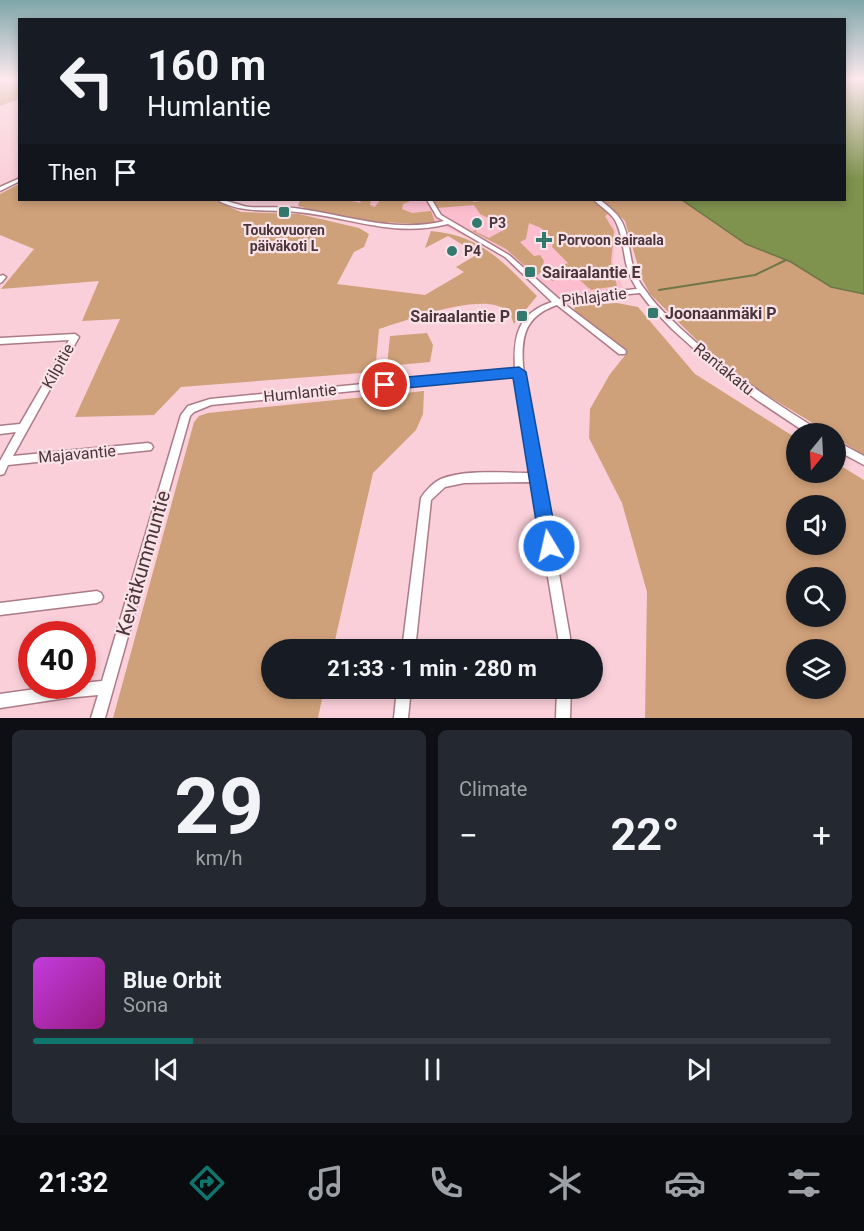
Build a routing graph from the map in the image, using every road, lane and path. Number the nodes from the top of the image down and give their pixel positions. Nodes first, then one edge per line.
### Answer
1 (18, 180) edge
2 (0, 189) edge
3 (224, 201) edge
4 (430, 201) edge
5 (599, 201) edge
6 (449, 222) junction
7 (641, 291) junction
8 (556, 301) junction
9 (0, 341) edge
10 (622, 352) dead end
11 (519, 372) junction
12 (191, 409) joint
13 (800, 423) edge
14 (23, 428) junction
15 (0, 430) edge
16 (148, 447) dead end
17 (846, 451) edge
18 (6, 461) junction
19 (864, 461) edge
20 (0, 471) edge
21 (537, 477) junction
22 (97, 597) dead end
23 (0, 609) edge
24 (409, 639) edge
25 (562, 639) edge
26 (106, 688) junction
27 (403, 699) edge
28 (564, 699) edge
29 (0, 701) edge
30 (98, 718) edge
31 (401, 718) edge
32 (563, 718) edge

1 - 2 street
3 - 6 street
4 - 6 street
5 - 7 street
6 - 8 street
7 - 8 street, Pihlajatie
7 - 13 street, Rantakatu
8 - 10 street
8 - 11 street, Pihlajatie
9 - 14 street, Kilpitie
11 - 12 street, Humlantie
11 - 21 street, Pihlajatie
12 - 26 street, Kevätkummuntie
14 - 15 street
14 - 18 street
16 - 18 street, Majavantie
17 - 19 street
18 - 20 street
21 - 24 street
21 - 25 street, Pihlajatie
22 - 23 street
26 - 29 street
26 - 30 street, Kevätkummuntie
27 - 31 street
28 - 32 street

